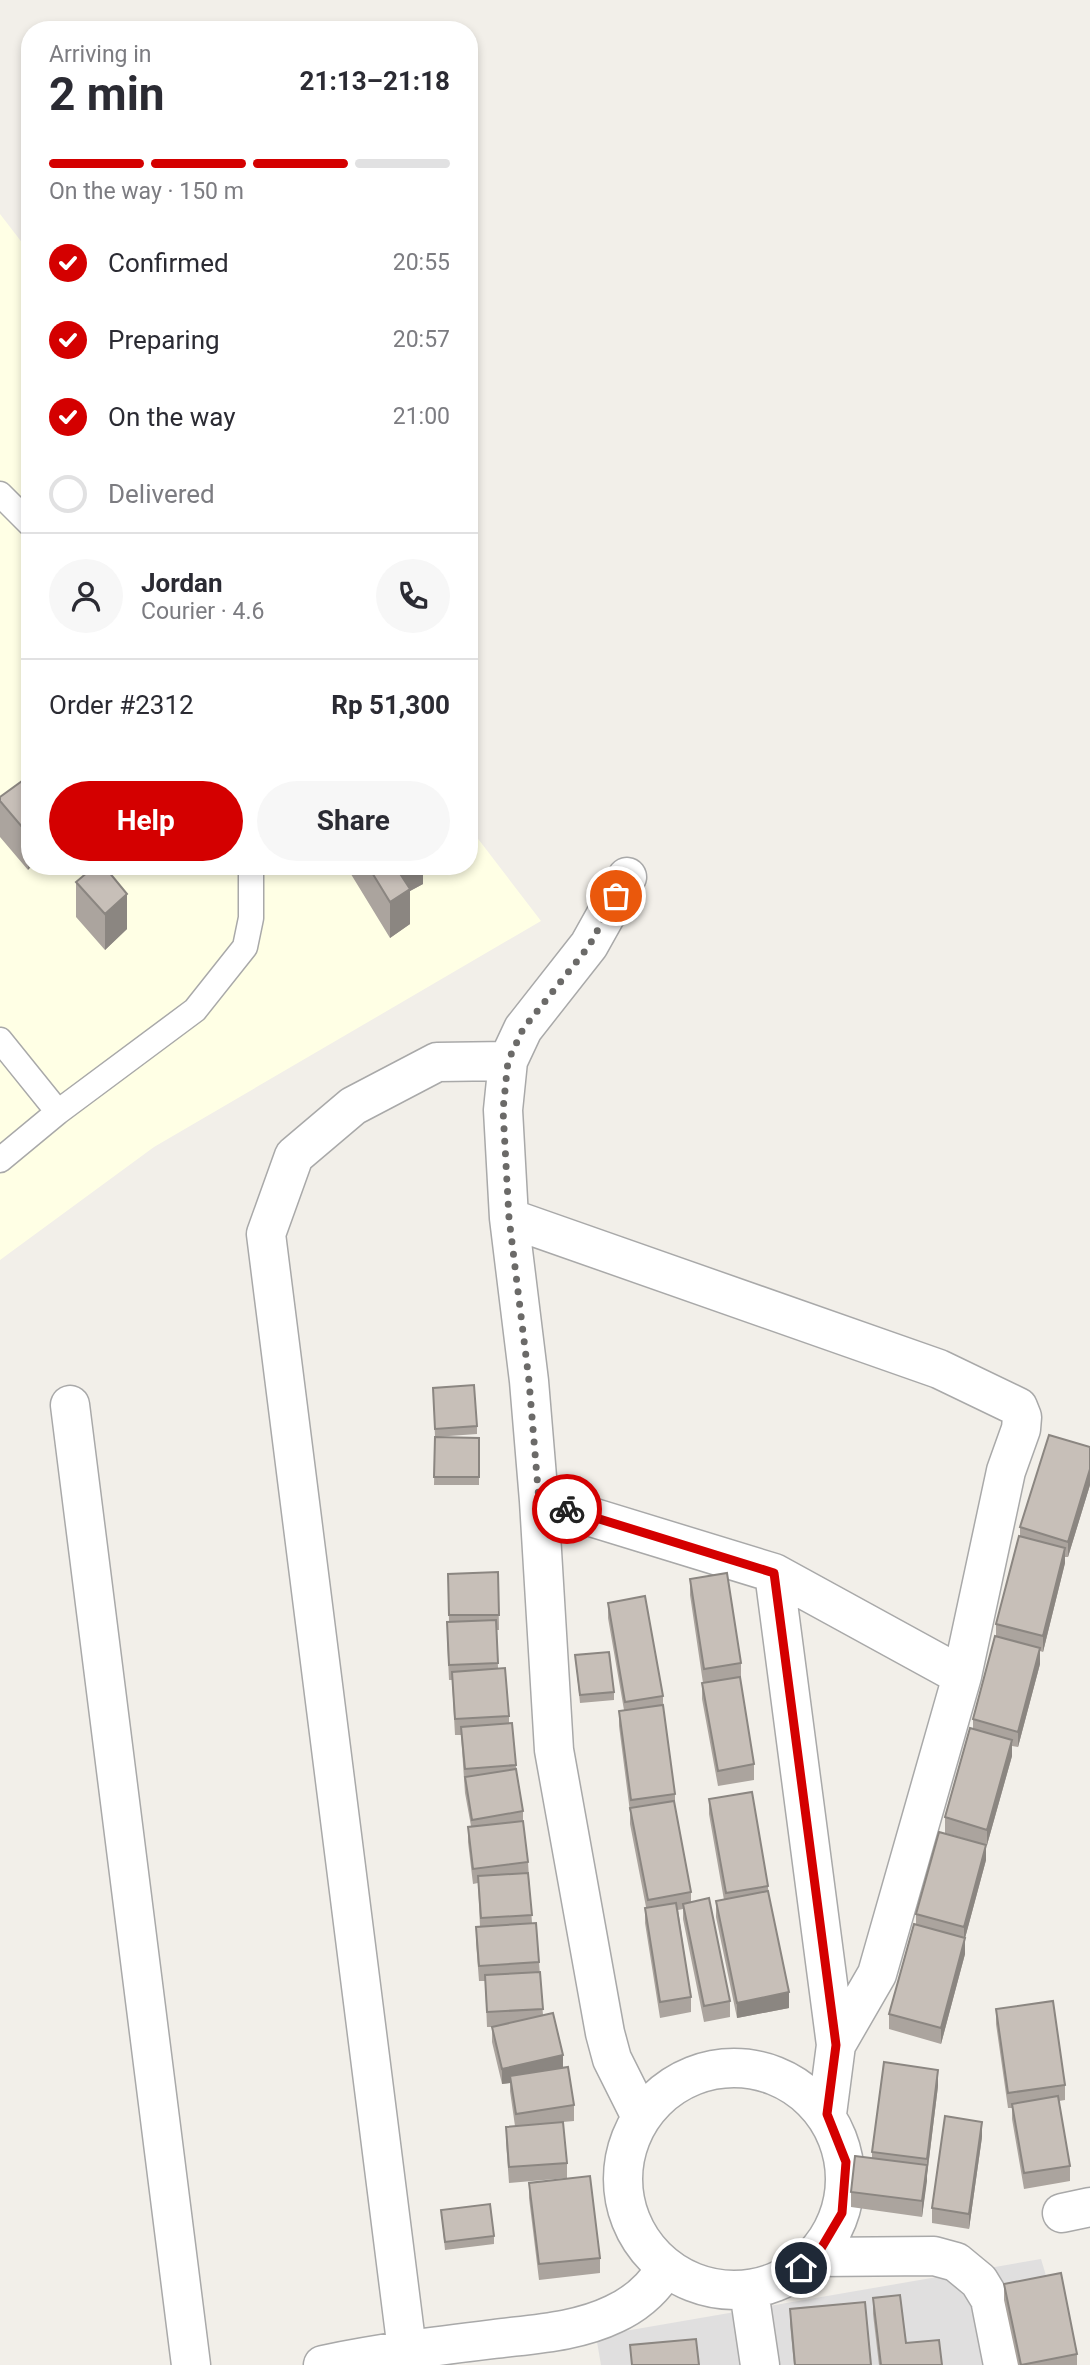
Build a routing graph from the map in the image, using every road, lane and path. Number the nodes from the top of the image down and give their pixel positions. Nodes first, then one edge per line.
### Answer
1 (0, 494) edge
2 (21, 515) edge
3 (251, 875) edge
4 (627, 877) dead end
5 (0, 1040) edge
6 (508, 1061) junction
7 (58, 1112) junction
8 (0, 1160) edge
9 (509, 1218) junction
10 (70, 1405) dead end
11 (539, 1501) junction
12 (774, 1573) junction
13 (962, 1676) junction
14 (836, 2045) junction
15 (827, 2114) junction
16 (640, 2115) junction
17 (816, 2257) junction
18 (666, 2268) junction
19 (749, 2291) junction
20 (407, 2350) junction
21 (191, 2365) edge
22 (323, 2365) edge
23 (760, 2365) edge
24 (1003, 2365) edge

1 - 2 lane
3 - 7 lane
4 - 6 street
5 - 7 lane
6 - 9 street
6 - 20 street
7 - 8 lane
9 - 11 street
9 - 13 street
10 - 21 street
11 - 12 street
11 - 16 street
12 - 13 street
12 - 14 street
13 - 14 street
14 - 15 street
15 - 16 street
15 - 17 street
16 - 18 street
17 - 19 street
17 - 24 street
18 - 19 street
18 - 20 street
19 - 23 street
20 - 22 street

